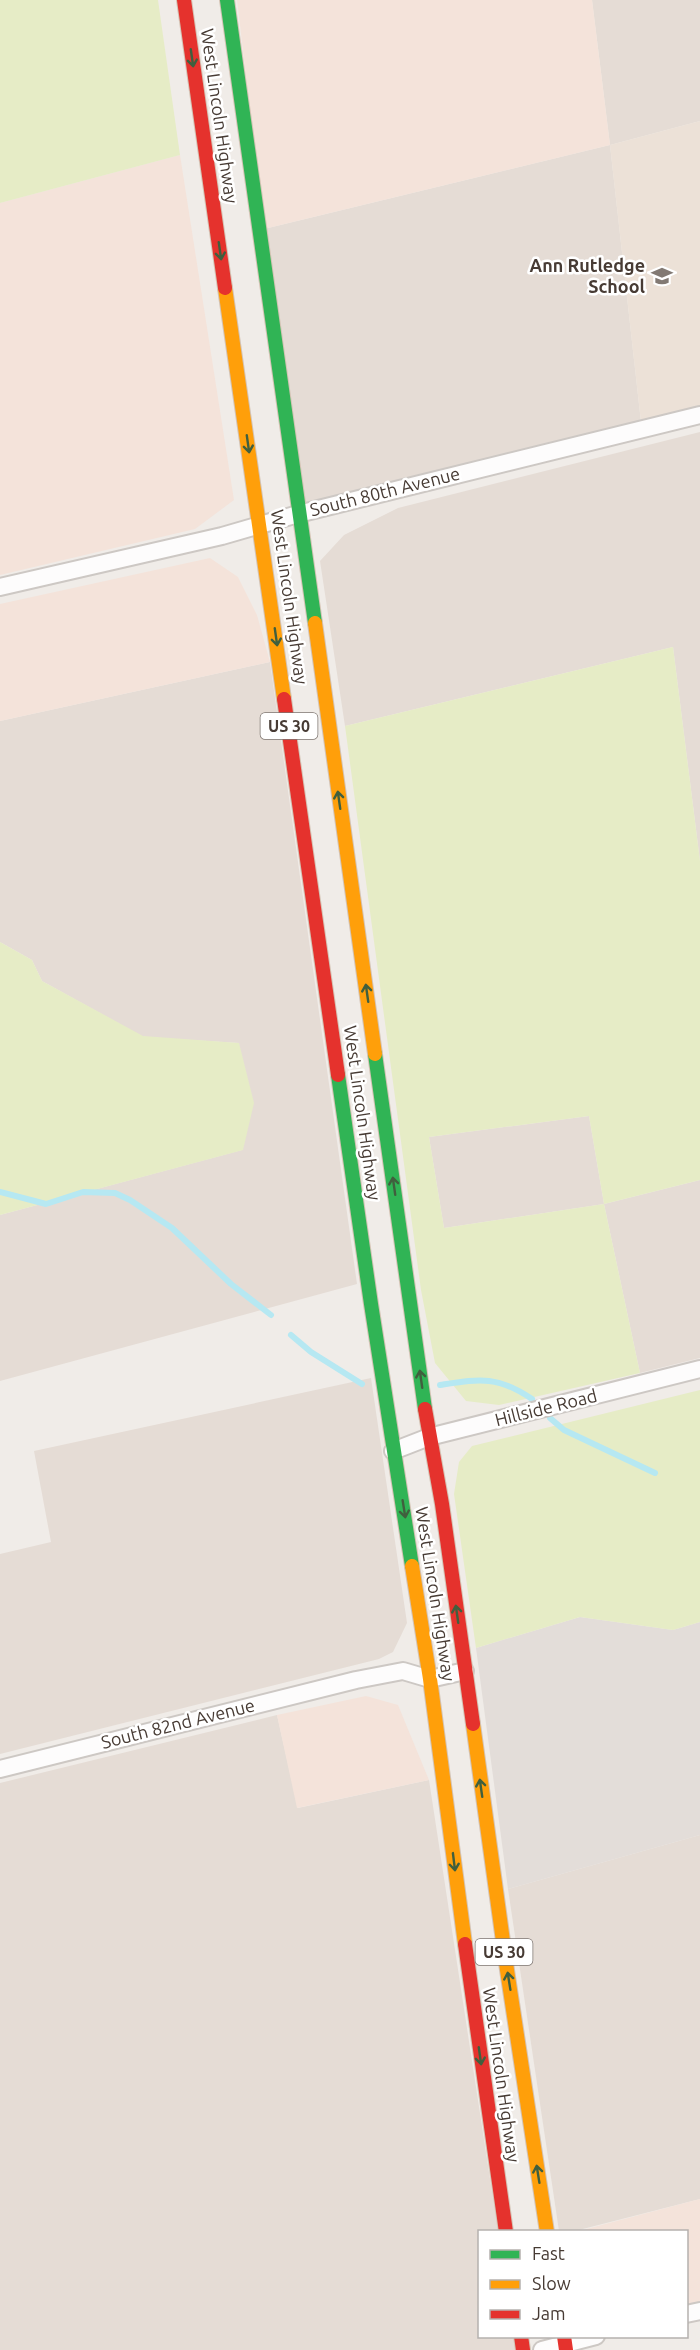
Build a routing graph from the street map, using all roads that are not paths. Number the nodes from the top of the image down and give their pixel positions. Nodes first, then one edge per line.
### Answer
1 (184, 0) edge
2 (227, 0) edge
3 (700, 415) edge
4 (298, 514) junction
5 (260, 524) junction
6 (0, 587) edge
7 (700, 1369) edge
8 (429, 1437) junction
9 (393, 1451) junction
10 (465, 1671) junction
11 (430, 1679) junction
12 (0, 1769) edge
13 (506, 2230) edge
14 (547, 2230) edge
15 (592, 2338) edge
16 (565, 2344) edge
17 (542, 2350) edge

1 -> 5 main road, West Lincoln Highway / US 30
2 - 4 main road, West Lincoln Highway / US 30
3 - 4 street, South 80th Avenue
4 - 5 street, South 80th Avenue
8 -> 4 main road, West Lincoln Highway / US 30
5 - 6 street, South 80th Avenue
5 -> 9 main road, West Lincoln Highway / US 30
7 - 8 street, Hillside Road
8 - 9 street, Hillside Road
10 -> 8 main road, West Lincoln Highway / US 30
9 -> 11 main road, West Lincoln Highway / US 30
10 - 11 street
14 -> 10 main road, West Lincoln Highway / US 30
11 - 12 street, South 82nd Avenue
11 -> 13 main road, West Lincoln Highway / US 30
15 - 16 street
16 - 17 street

